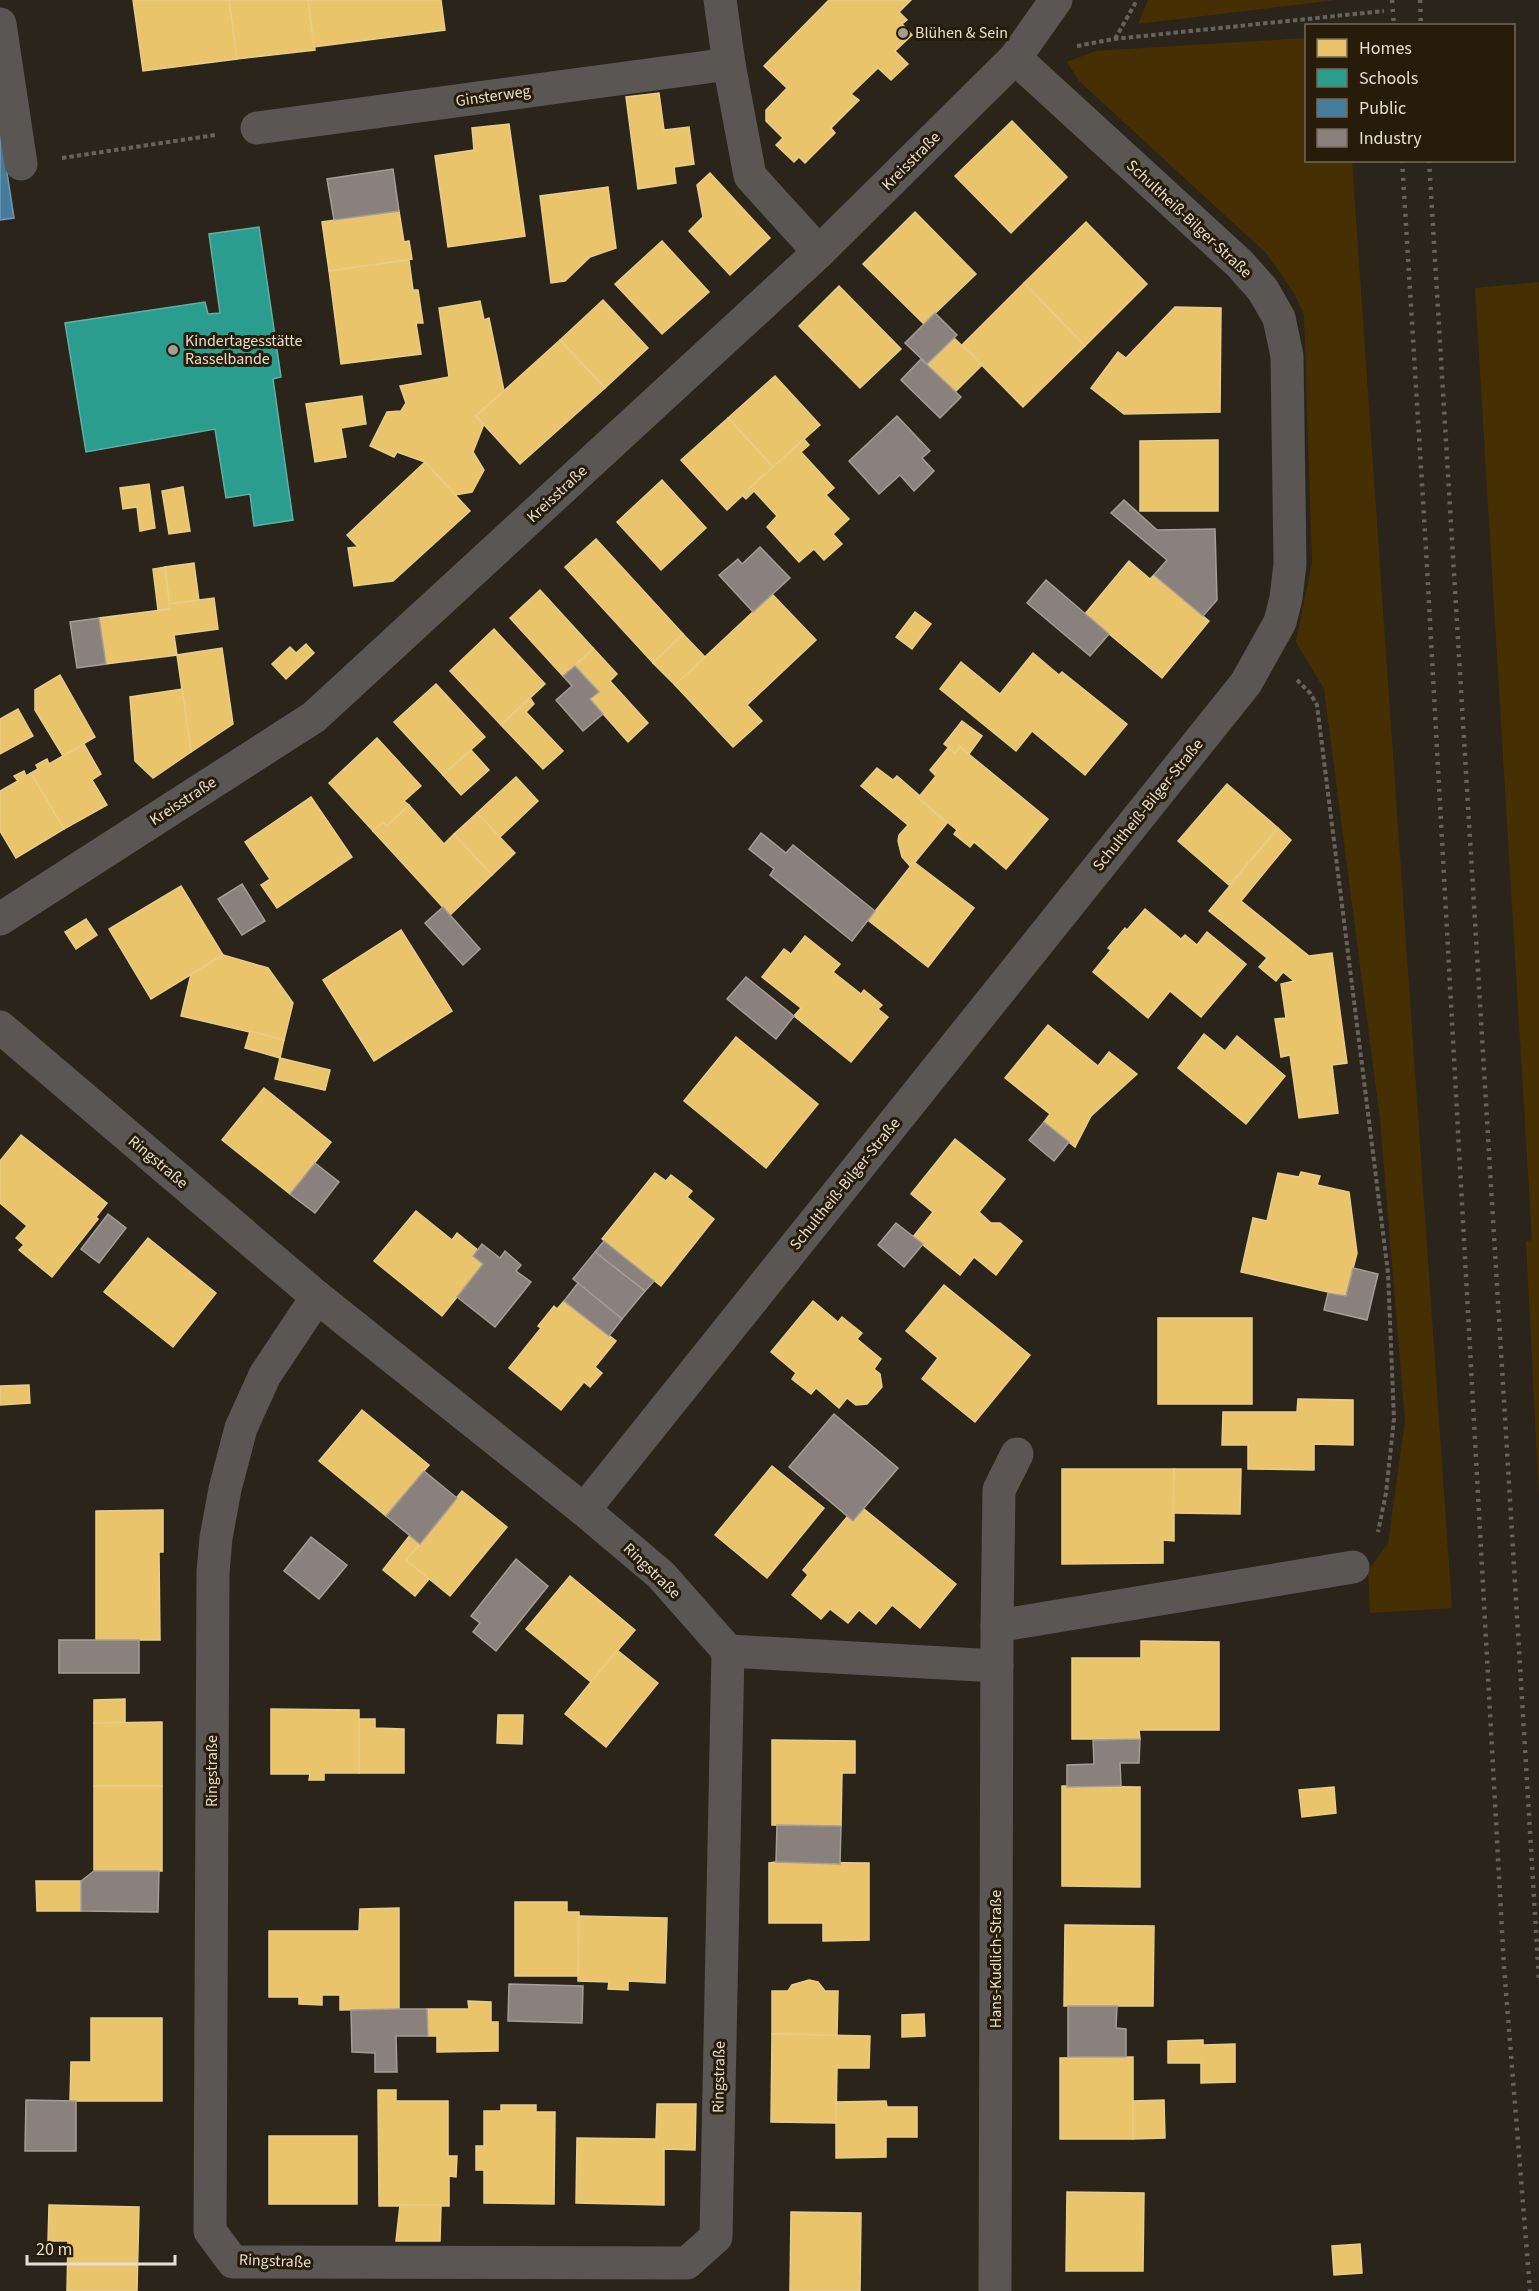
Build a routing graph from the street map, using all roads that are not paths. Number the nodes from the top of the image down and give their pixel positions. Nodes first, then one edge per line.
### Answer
1 (720, 0) edge
2 (1056, 0) edge
3 (0, 24) edge
4 (1015, 58) junction
5 (729, 64) junction
6 (257, 128) road end
7 (21, 164) road end
8 (819, 252) junction
9 (0, 919) edge
10 (0, 1027) edge
11 (316, 1297) junction
12 (1017, 1454) dead end
13 (584, 1510) junction
14 (1353, 1567) road end
15 (997, 1626) junction
16 (728, 1651) junction
17 (997, 1666) junction
18 (995, 2291) edge

1 - 5 street
2 - 4 street, Kreisstraße
3 - 7 street
4 - 8 street, Kreisstraße
4 - 13 street, Schultheiß-Bilger-Straße
5 - 6 street, Ginsterweg
5 - 8 street
8 - 9 street, Kreisstraße
10 - 11 street, Ringstraße
11 - 13 street, Ringstraße
11 - 16 street, Ringstraße
12 - 15 street, Hans-Kudlich-Straße
13 - 16 street, Ringstraße
14 - 15 street
15 - 17 street, Hans-Kudlich-Straße
16 - 17 street
17 - 18 street, Hans-Kudlich-Straße

